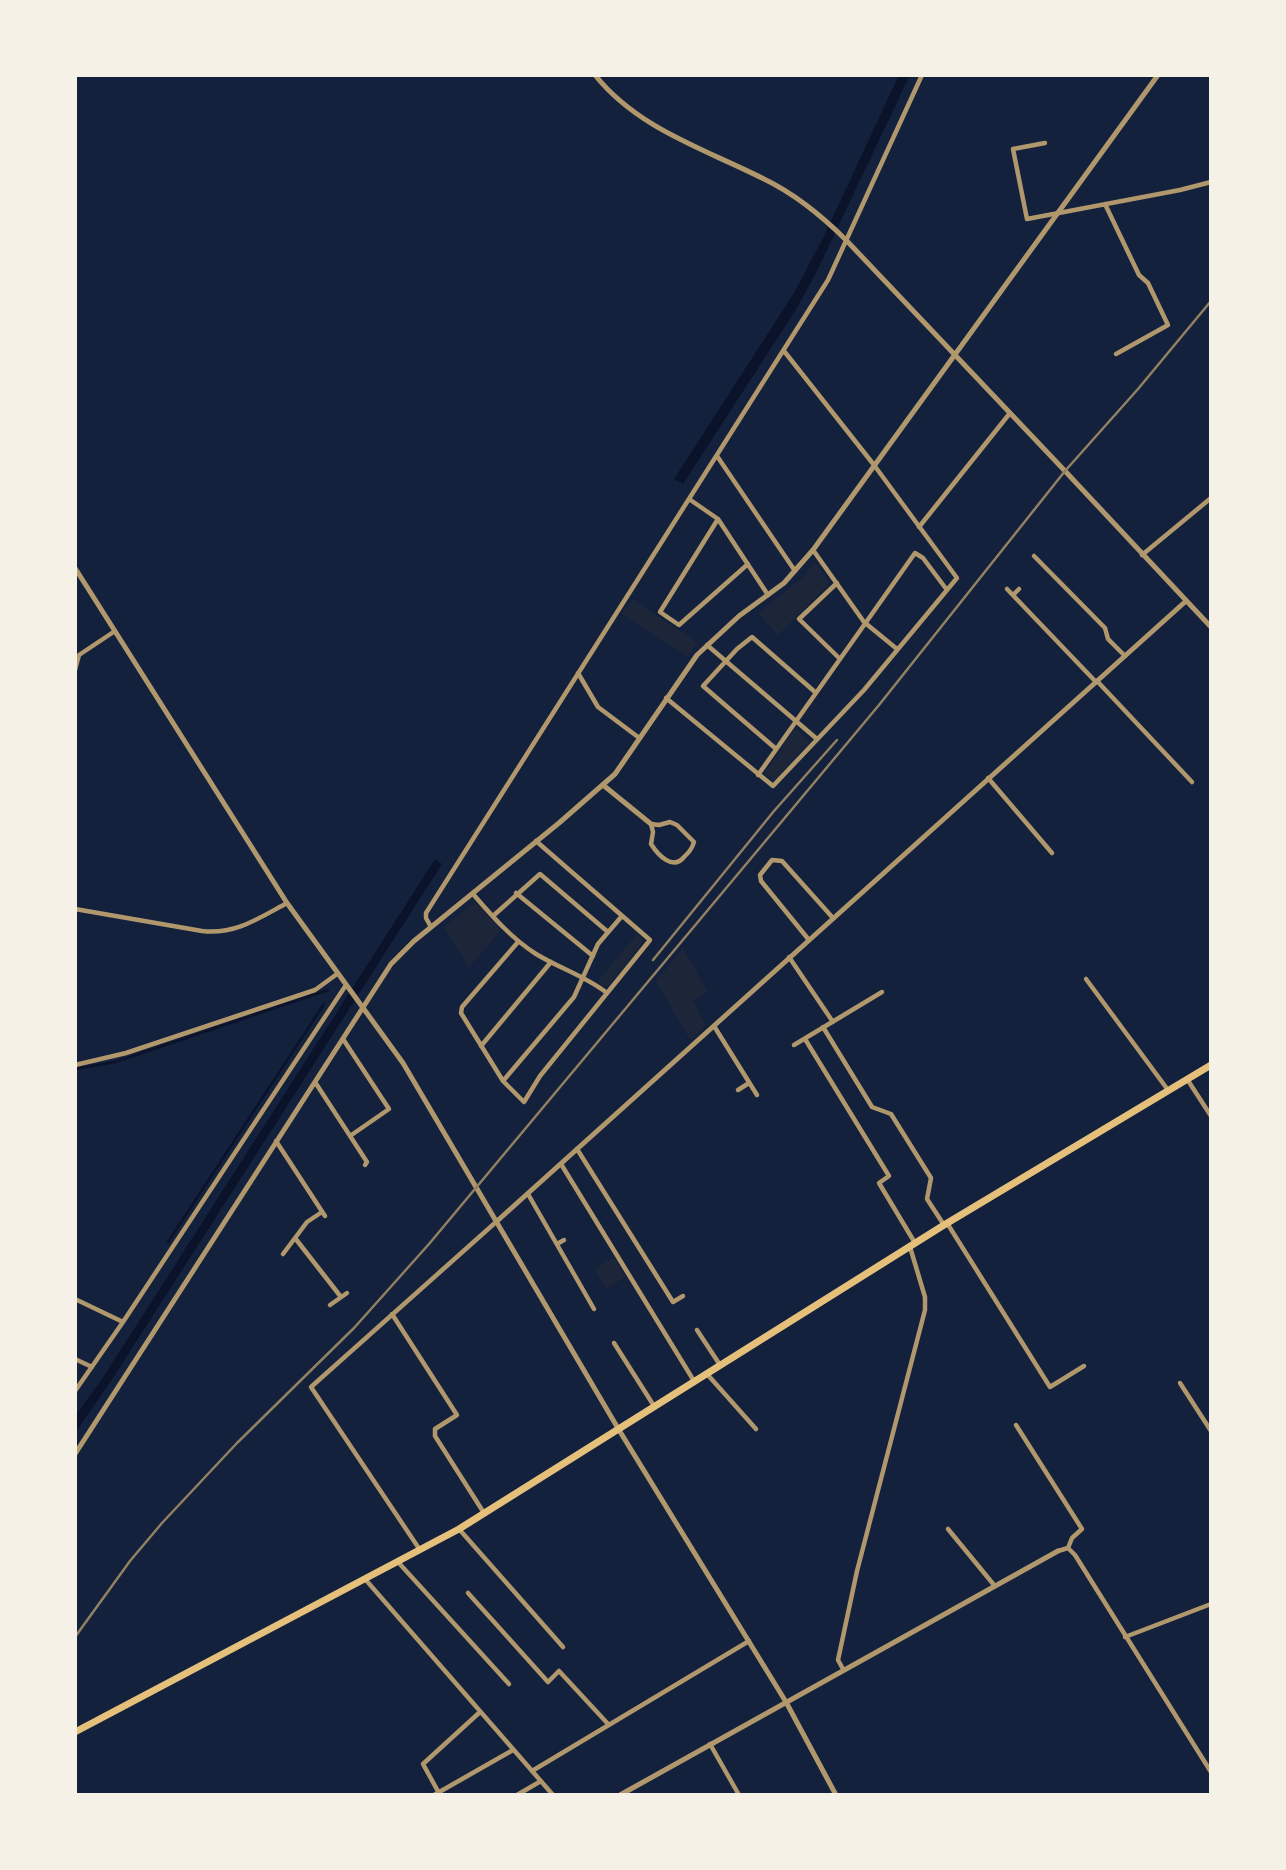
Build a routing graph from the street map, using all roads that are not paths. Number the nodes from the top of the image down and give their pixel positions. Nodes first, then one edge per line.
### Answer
1 (595, 75) edge
2 (922, 75) edge
3 (1158, 75) edge
4 (1045, 143) dead end
5 (1211, 182) edge
6 (1105, 204) junction
7 (1059, 212) junction
8 (846, 240) junction
9 (785, 351) junction
10 (1116, 354) dead end
11 (956, 355) junction
12 (1010, 413) junction
13 (716, 456) junction
14 (874, 465) junction
15 (1211, 498) edge
16 (689, 499) junction
17 (718, 519) junction
18 (919, 527) junction
19 (813, 551) junction
20 (1142, 555) junction
21 (1034, 556) dead end
22 (748, 564) junction
23 (75, 568) edge
24 (795, 572) junction
25 (83, 580) junction
26 (75, 583) edge
27 (836, 583) junction
28 (1007, 589) dead end
29 (1019, 589) dead end
30 (947, 590) junction
31 (1013, 595) junction
32 (768, 596) junction
33 (1186, 601) junction
34 (864, 622) junction
35 (1211, 628) edge
36 (115, 631) junction
37 (707, 645) junction
38 (897, 649) junction
39 (1125, 656) junction
40 (839, 658) junction
41 (725, 661) junction
42 (75, 670) edge
43 (578, 673) junction
44 (1096, 682) junction
45 (815, 692) junction
46 (666, 698) junction
47 (796, 720) junction
48 (638, 737) junction
49 (817, 739) junction
50 (775, 748) junction
51 (758, 775) junction
52 (988, 778) junction
53 (1192, 782) dead end
54 (603, 785) junction
55 (650, 824) junction
56 (659, 825) junction
57 (653, 832) junction
58 (536, 841) junction
59 (1052, 853) dead end
60 (516, 893) junction
61 (473, 894) junction
62 (287, 903) junction
63 (75, 909) edge
64 (493, 916) junction
65 (622, 916) junction
66 (833, 918) junction
67 (431, 927) junction
68 (608, 932) junction
69 (808, 940) junction
70 (518, 942) junction
71 (593, 956) junction
72 (789, 957) junction
73 (551, 962) junction
74 (337, 974) junction
75 (584, 977) junction
76 (1086, 979) dead end
77 (348, 987) junction
78 (882, 992) dead end
79 (607, 993) junction
80 (363, 1008) junction
81 (833, 1021) junction
82 (714, 1026) junction
83 (823, 1027) junction
84 (805, 1038) junction
85 (343, 1039) junction
86 (794, 1045) dead end
87 (481, 1046) junction
88 (75, 1065) edge
89 (1211, 1065) edge
90 (1187, 1079) junction
91 (503, 1081) junction
92 (315, 1082) junction
93 (749, 1082) junction
94 (738, 1090) dead end
95 (1168, 1090) junction
96 (757, 1095) dead end
97 (1211, 1116) edge
98 (350, 1136) junction
99 (276, 1141) junction
100 (577, 1149) junction
101 (561, 1164) junction
102 (365, 1165) dead end
103 (528, 1195) junction
104 (496, 1222) junction
105 (945, 1224) junction
106 (295, 1238) junction
107 (564, 1240) dead end
108 (557, 1244) junction
109 (912, 1244) junction
110 (284, 1254) dead end
111 (347, 1293) dead end
112 (683, 1296) dead end
113 (341, 1297) junction
114 (75, 1299) edge
115 (330, 1305) dead end
116 (594, 1309) dead end
117 (392, 1314) junction
118 (123, 1322) junction
119 (697, 1330) dead end
120 (614, 1343) dead end
121 (75, 1359) edge
122 (720, 1366) junction
123 (1084, 1366) dead end
124 (92, 1367) junction
125 (707, 1374) junction
126 (695, 1382) junction
127 (1180, 1383) dead end
128 (75, 1391) edge
129 (654, 1407) junction
130 (1016, 1425) dead end
131 (757, 1429) dead end
132 (619, 1430) junction
133 (1211, 1431) edge
134 (75, 1454) edge
135 (484, 1514) junction
136 (459, 1529) junction
137 (948, 1529) dead end
138 (1068, 1548) junction
139 (420, 1550) junction
140 (1058, 1551) joint
141 (398, 1562) junction
142 (365, 1579) junction
143 (994, 1585) junction
144 (468, 1593) dead end
145 (1211, 1604) edge
146 (1125, 1637) junction
147 (749, 1641) junction
148 (563, 1647) dead end
149 (843, 1669) junction
150 (509, 1684) dead end
151 (786, 1702) junction
152 (480, 1712) junction
153 (609, 1725) junction
154 (75, 1732) edge
155 (710, 1744) junction
156 (513, 1750) junction
157 (532, 1771) junction
158 (1211, 1772) edge
159 (541, 1781) junction
160 (437, 1794) edge
161 (517, 1795) edge
162 (553, 1795) edge
163 (620, 1795) edge
164 (739, 1795) edge
165 (836, 1795) edge

1 - 8 street
2 - 8 street
3 - 7 street
4 - 7 street
5 - 6 street
6 - 7 street
6 - 10 street
7 - 11 street
8 - 9 street
8 - 11 street
9 - 13 street
9 - 14 street
11 - 12 street
11 - 14 street
12 - 18 street
12 - 20 street
13 - 16 street
13 - 24 street
14 - 18 street
14 - 19 street
15 - 20 street
16 - 17 street
16 - 43 street
17 - 22 street
17 - 22 street
18 - 30 street
19 - 24 street
19 - 27 street
20 - 33 street
21 - 39 street
22 - 32 street
23 - 25 street
24 - 32 street
25 - 26 street
25 - 36 street
27 - 34 street
27 - 40 street
28 - 31 street
29 - 31 street
30 - 34 street
30 - 38 street
31 - 44 street
32 - 37 street
33 - 35 street
33 - 39 street
34 - 38 street
34 - 40 street
36 - 42 street
36 - 62 street
37 - 41 street
37 - 46 street
38 - 49 street
39 - 44 street
40 - 45 street
41 - 45 street
41 - 47 street
41 - 50 street
43 - 48 street
43 - 67 street
44 - 52 street
44 - 53 street
45 - 47 street
46 - 48 street
46 - 51 street
47 - 49 street
47 - 50 street
48 - 54 street
49 - 51 street
50 - 51 street
52 - 59 street
52 - 66 street
54 - 55 street
54 - 58 street
55 - 56 street
55 - 57 street
56 - 57 street
56 - 57 street
58 - 61 street
58 - 65 street
60 - 64 street
60 - 68 street
60 - 71 street
61 - 64 street
61 - 67 street
62 - 63 street
62 - 74 street
64 - 70 street
65 - 68 street
65 - 79 street
66 - 69 street
66 - 69 street
67 - 80 street
68 - 71 street
69 - 72 street
70 - 73 street
70 - 87 street
71 - 75 street
72 - 81 street
72 - 82 street
73 - 75 street
73 - 87 street
74 - 77 street
74 - 88 street
75 - 79 street
75 - 91 street
76 - 95 street
77 - 80 street
77 - 118 street
78 - 81 street
79 - 91 street
80 - 85 street
80 - 104 street
81 - 83 street
82 - 93 street
82 - 100 street
83 - 84 street
83 - 105 street
84 - 86 street
84 - 109 street
85 - 92 street
85 - 98 street
87 - 91 street
89 - 90 main road
90 - 95 main road
90 - 97 street
92 - 98 street
92 - 99 street
93 - 94 street
93 - 96 street
95 - 105 main road
98 - 102 street
99 - 106 street
99 - 134 street
100 - 101 street
100 - 112 street
101 - 103 street
101 - 126 street
103 - 104 street
103 - 108 street
104 - 117 street
104 - 132 street
105 - 109 main road
105 - 123 street
106 - 110 street
106 - 113 street
107 - 108 street
108 - 116 street
109 - 122 main road
109 - 149 street
111 - 113 street
113 - 115 street
114 - 118 street
117 - 135 street
117 - 139 street
118 - 124 street
119 - 122 street
120 - 129 street
121 - 124 street
122 - 125 main road
124 - 128 street
125 - 126 main road
125 - 131 street
126 - 129 main road
127 - 133 street
129 - 132 main road
130 - 138 street
132 - 135 main road
132 - 147 street
135 - 136 main road
136 - 139 main road
136 - 148 street
137 - 143 street
138 - 140 street
138 - 146 street
139 - 141 main road
140 - 143 street
141 - 142 main road
141 - 150 street
142 - 152 street
142 - 154 main road
143 - 149 street
144 - 153 street
145 - 146 street
146 - 158 street
147 - 151 street
147 - 153 street
149 - 151 street
151 - 155 street
151 - 165 street
152 - 156 street
152 - 160 street
153 - 157 street
155 - 163 street
155 - 164 street
156 - 157 street
156 - 160 street
157 - 159 street
159 - 161 street
159 - 162 street

